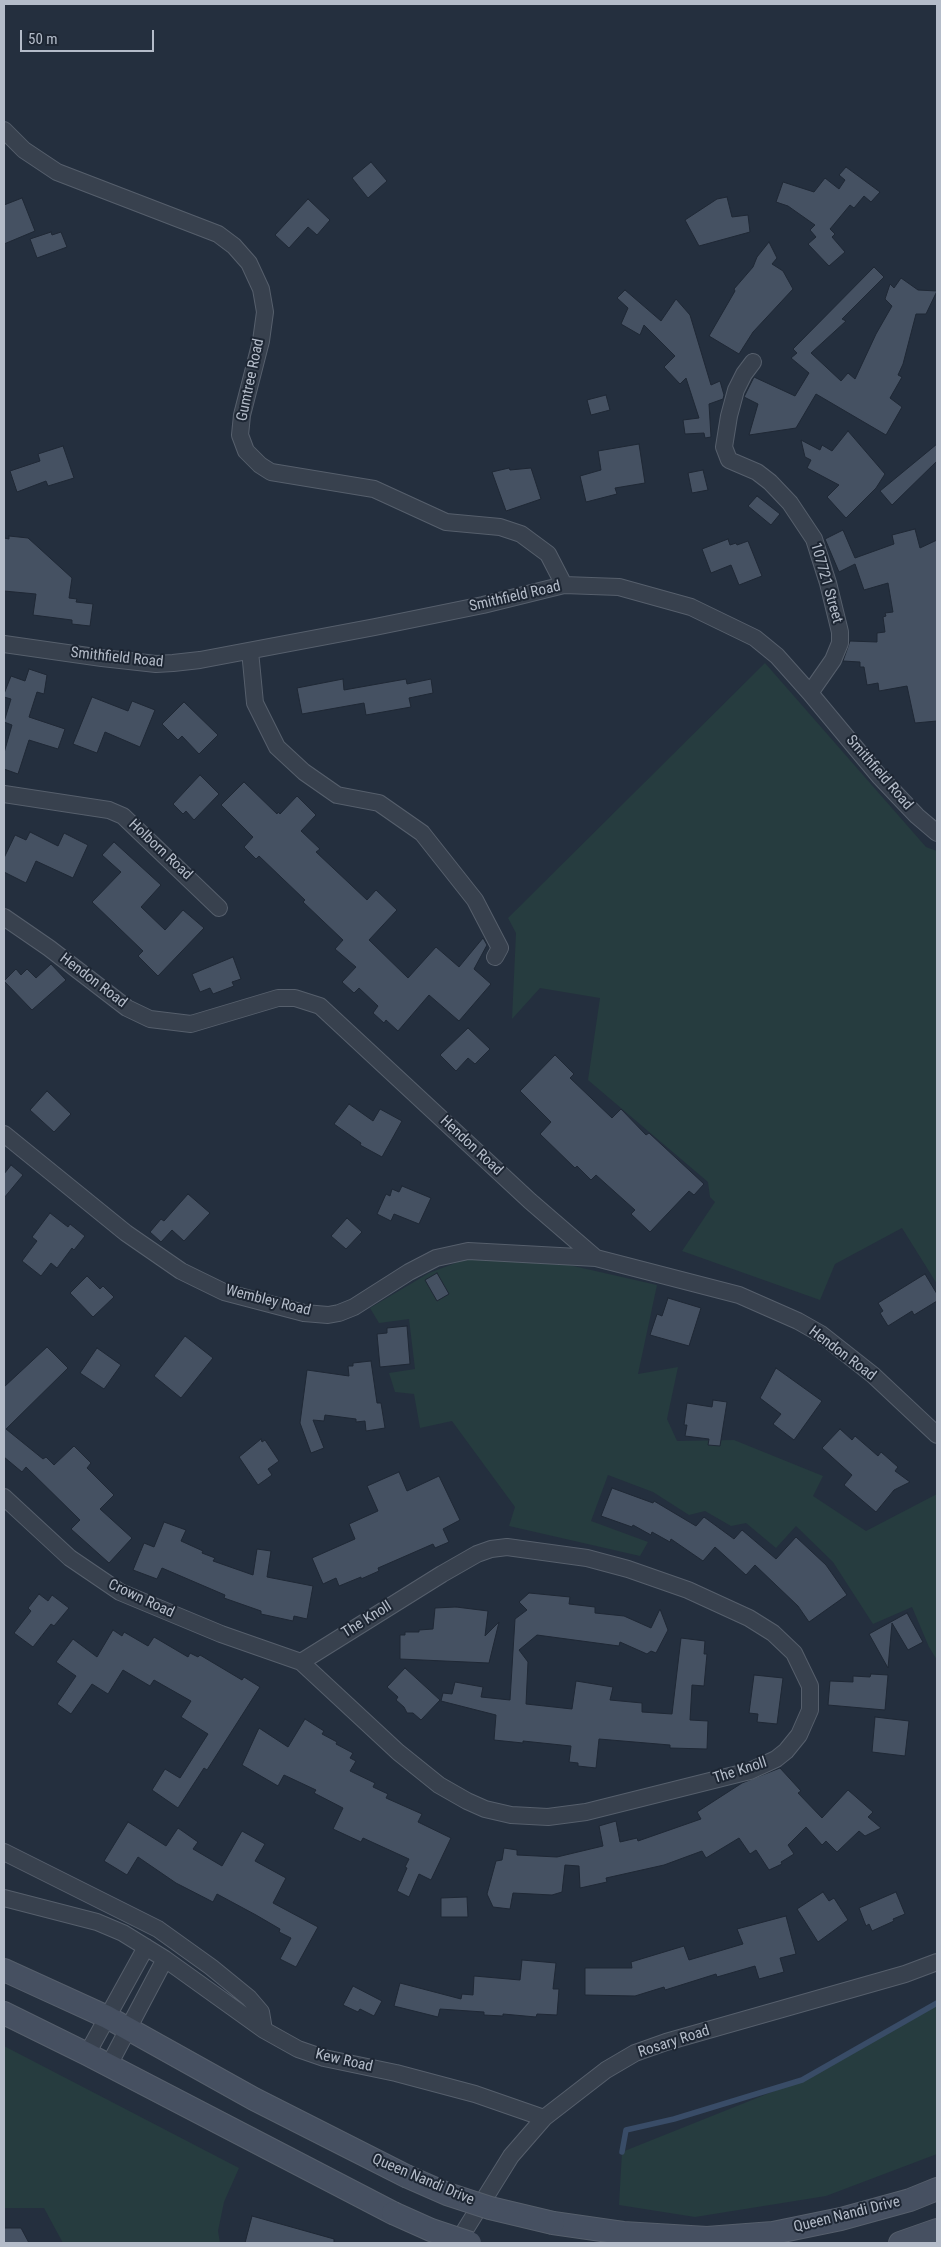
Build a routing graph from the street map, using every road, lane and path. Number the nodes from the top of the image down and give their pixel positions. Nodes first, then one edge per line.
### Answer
1 (4, 130) edge
2 (753, 362) dead end
3 (564, 585) junction
4 (4, 644) edge
5 (250, 651) junction
6 (810, 693) junction
7 (4, 794) edge
8 (937, 833) edge
9 (219, 908) dead end
10 (4, 917) edge
11 (495, 958) dead end
12 (4, 1134) edge
13 (596, 1258) junction
14 (937, 1435) edge
15 (4, 1497) edge
16 (300, 1662) junction
17 (4, 1852) edge
18 (4, 1898) edge
19 (146, 1946) junction
20 (165, 1958) junction
21 (937, 1962) edge
22 (4, 1970) edge
23 (4, 2013) edge
24 (107, 2017) junction
25 (128, 2028) junction
26 (264, 2030) junction
27 (87, 2054) junction
28 (109, 2065) junction
29 (544, 2118) junction
30 (937, 2189) edge
31 (937, 2230) edge
32 (457, 2243) edge
33 (470, 2243) edge
34 (900, 2243) edge

1 - 3 street, Gumtree Road
2 - 6 street, 107721 Street
3 - 5 street, Smithfield Road
3 - 6 street, Smithfield Road
4 - 5 street, Smithfield Road
5 - 11 street
6 - 8 street, Smithfield Road
7 - 9 street, Holborn Road
10 - 13 street, Hendon Road
12 - 13 street, Wembley Road
13 - 14 street, Hendon Road
15 - 16 street, Crown Road
16 - 16 street, The Knoll
17 - 26 street
18 - 19 street, Kew Road
19 - 20 street, Kew Road
19 - 24 street
20 - 25 street
20 - 26 street, Kew Road
21 - 29 street, Rosary Road
22 - 24 main road, Queen Nandi Drive
23 - 27 main road
24 - 25 main road, Queen Nandi Drive
24 - 27 street
25 - 28 street
25 - 30 main road, Queen Nandi Drive, bridge
26 - 29 street, Kew Road
27 - 28 main road
28 - 33 main road, bridge
29 - 32 street, Rosary Road
31 - 34 main road

